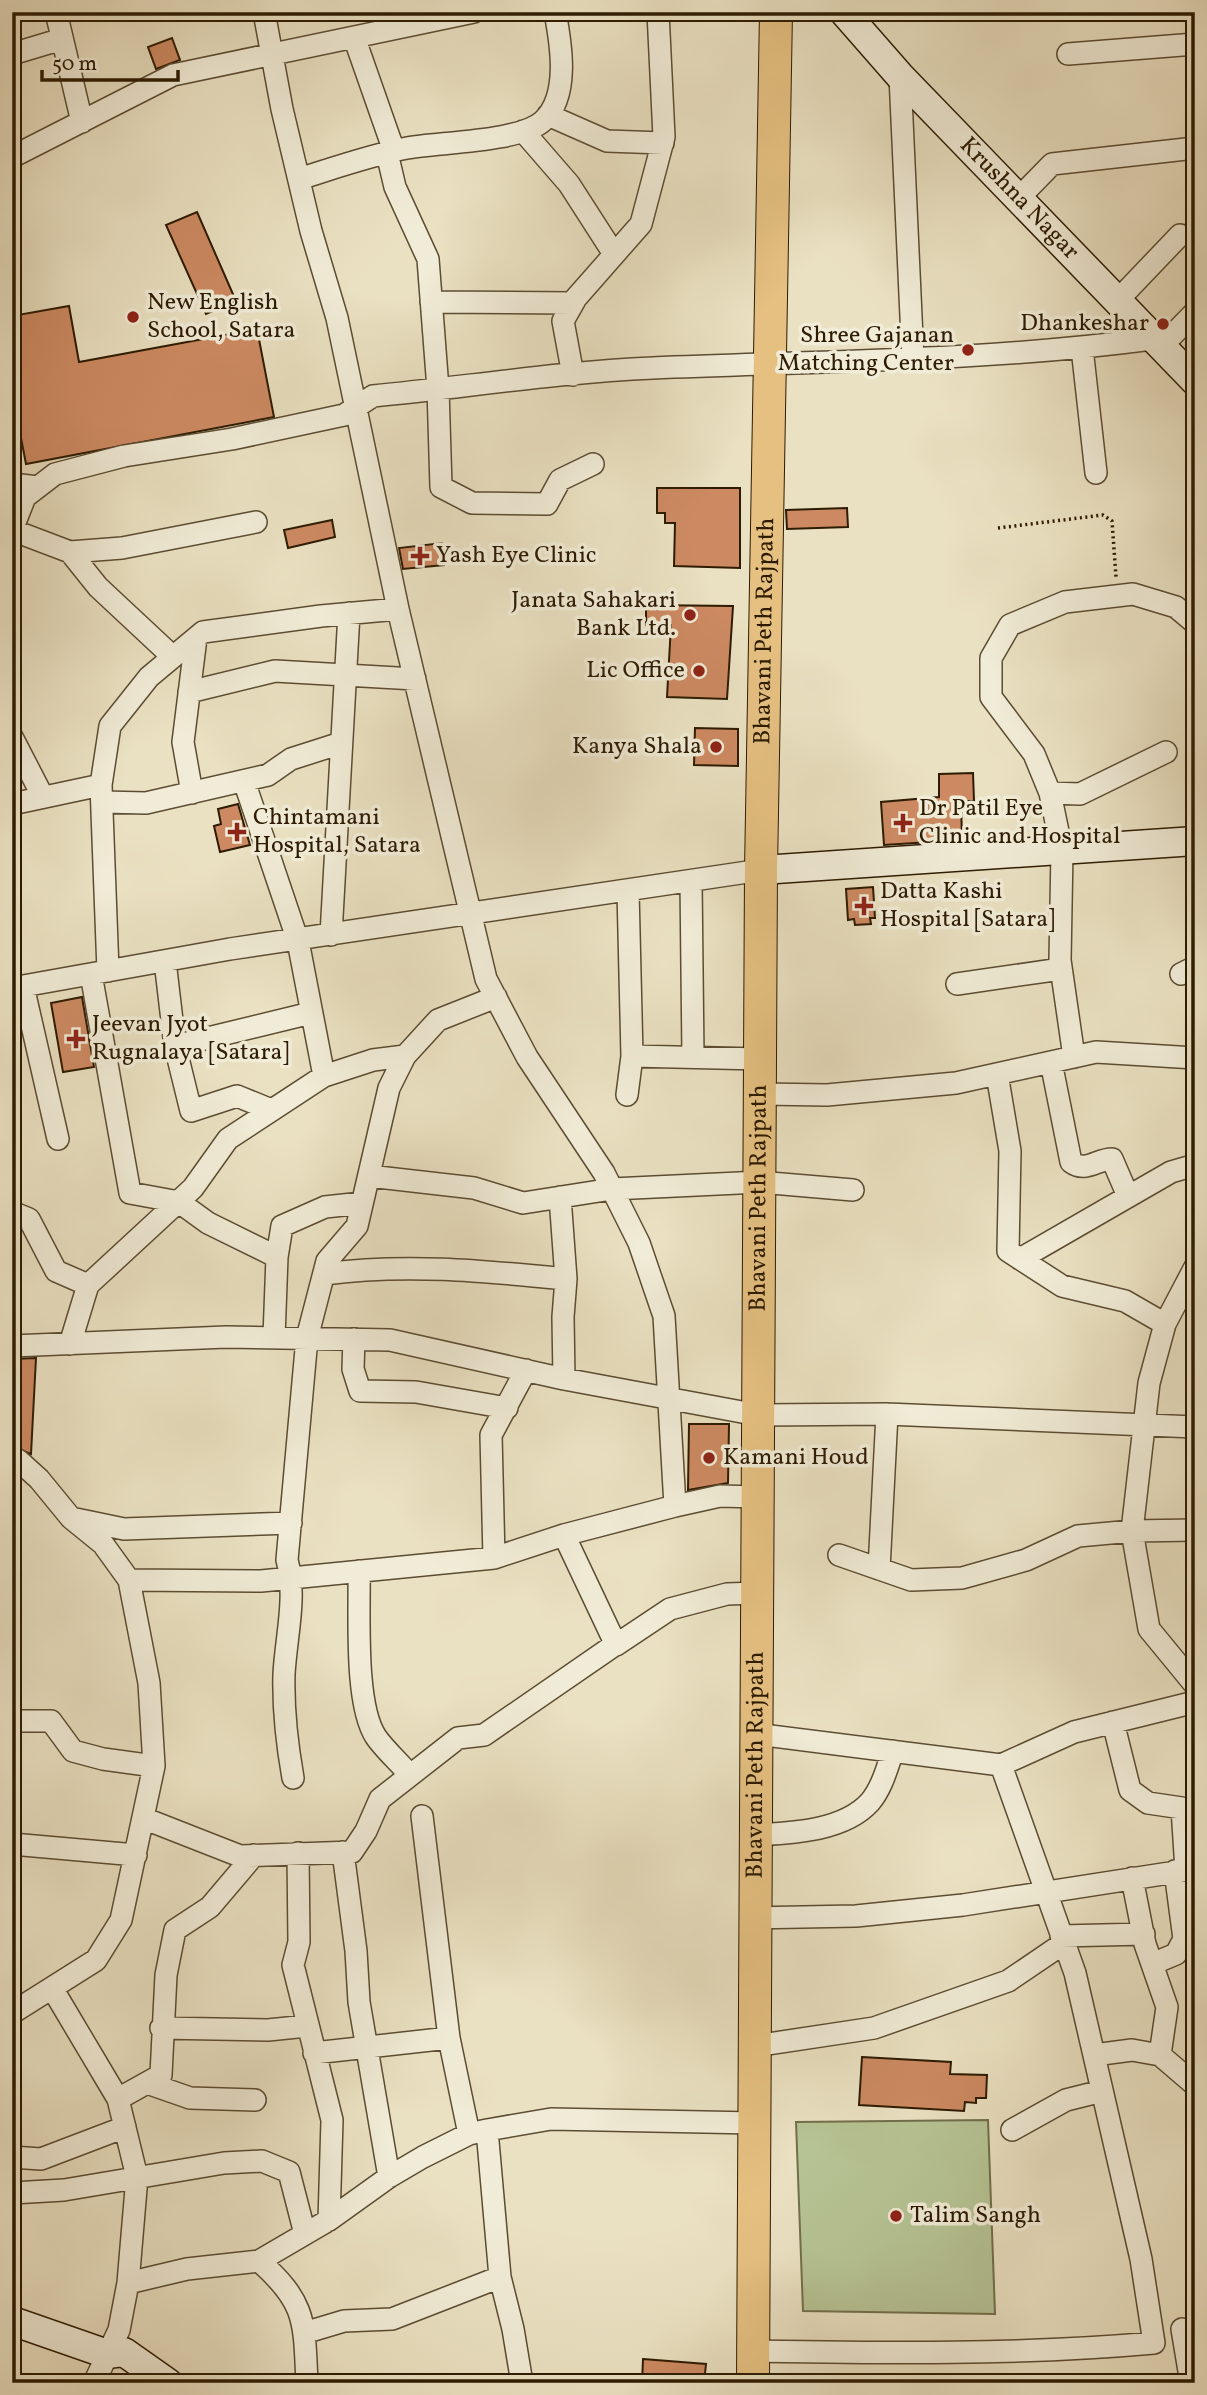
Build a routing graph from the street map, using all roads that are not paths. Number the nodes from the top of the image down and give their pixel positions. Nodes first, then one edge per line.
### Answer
1 (56, 12) edge
2 (264, 12) edge
3 (474, 12) edge
4 (555, 12) edge
5 (658, 12) edge
6 (776, 12) edge
7 (844, 12) edge
8 (354, 37) junction
9 (62, 39) junction
10 (1195, 44) edge
11 (274, 52) junction
12 (12, 54) edge
13 (1068, 54) dead end
14 (900, 76) junction
15 (548, 115) junction
16 (82, 122) junction
17 (523, 131) junction
18 (663, 143) junction
19 (1195, 148) edge
20 (391, 153) junction
21 (12, 157) edge
22 (299, 178) junction
23 (1018, 199) junction
24 (1180, 235) dead end
25 (614, 254) junction
26 (1118, 300) junction
27 (431, 302) junction
28 (573, 303) junction
29 (1195, 312) edge
30 (1157, 343) junction
31 (1082, 348) junction
32 (914, 360) junction
33 (768, 367) junction
34 (573, 375) junction
35 (1195, 381) edge
36 (438, 389) junction
37 (356, 407) junction
38 (593, 464) dead end
39 (1096, 474) dead end
40 (12, 484) edge
41 (38, 487) junction
42 (256, 522) dead end
43 (12, 530) edge
44 (69, 552) junction
45 (398, 609) junction
46 (349, 613) junction
47 (1195, 623) edge
48 (196, 638) junction
49 (173, 657) junction
50 (346, 676) junction
51 (415, 680) junction
52 (189, 692) junction
53 (12, 737) edge
54 (341, 743) junction
55 (1166, 752) dead end
56 (244, 781) junction
57 (192, 793) junction
58 (1050, 793) junction
59 (101, 794) junction
60 (43, 797) junction
61 (12, 804) edge
62 (1195, 841) edge
63 (1062, 851) junction
64 (761, 870) junction
65 (691, 881) junction
66 (628, 891) junction
67 (471, 914) junction
68 (331, 935) junction
69 (298, 941) junction
70 (164, 961) junction
71 (1061, 969) junction
72 (99, 972) junction
73 (957, 984) dead end
74 (17, 987) edge
75 (496, 997) junction
76 (311, 1013) junction
77 (176, 1046) junction
78 (405, 1056) junction
79 (632, 1056) junction
80 (693, 1057) junction
81 (1074, 1057) junction
82 (1195, 1058) edge
83 (760, 1059) junction
84 (1051, 1062) junction
85 (997, 1073) junction
86 (324, 1076) junction
87 (760, 1094) junction
88 (627, 1095) dead end
89 (269, 1109) junction
90 (58, 1139) dead end
91 (1195, 1165) edge
92 (369, 1176) junction
93 (760, 1182) junction
94 (612, 1189) junction
95 (853, 1190) dead end
96 (1128, 1196) junction
97 (560, 1197) junction
98 (179, 1202) junction
99 (362, 1203) junction
100 (12, 1212) edge
101 (277, 1257) junction
102 (1020, 1259) junction
103 (1195, 1267) edge
104 (324, 1274) junction
105 (566, 1279) junction
106 (88, 1285) junction
107 (1165, 1324) junction
108 (274, 1337) junction
109 (307, 1338) junction
110 (354, 1339) junction
111 (70, 1343) junction
112 (12, 1346) edge
113 (526, 1370) junction
114 (564, 1380) junction
115 (668, 1400) junction
116 (506, 1408) junction
117 (887, 1414) junction
118 (758, 1415) junction
119 (1142, 1427) junction
120 (1195, 1427) edge
121 (12, 1460) edge
122 (758, 1497) junction
123 (675, 1506) junction
124 (71, 1518) junction
125 (291, 1522) junction
126 (1195, 1530) edge
127 (1132, 1531) junction
128 (564, 1535) junction
129 (839, 1555) dead end
130 (494, 1558) junction
131 (879, 1569) junction
132 (359, 1571) junction
133 (292, 1577) junction
134 (129, 1580) junction
135 (757, 1593) junction
136 (616, 1644) junction
137 (1193, 1675) edge
138 (1195, 1702) edge
139 (12, 1721) edge
140 (1113, 1722) junction
141 (756, 1734) junction
142 (893, 1751) junction
143 (1001, 1765) junction
144 (153, 1766) junction
145 (409, 1774) junction
146 (293, 1778) dead end
147 (422, 1816) dead end
148 (143, 1818) junction
149 (756, 1835) junction
150 (16, 1848) edge
151 (343, 1852) junction
152 (298, 1853) junction
153 (136, 1855) junction
154 (254, 1855) junction
155 (1185, 1870) edge
156 (1132, 1878) junction
157 (1046, 1893) junction
158 (755, 1918) junction
159 (1144, 1934) junction
160 (1063, 1940) junction
161 (1152, 1964) junction
162 (52, 1988) junction
163 (12, 2013) edge
164 (307, 2026) junction
165 (161, 2028) junction
166 (449, 2038) junction
167 (755, 2046) junction
168 (367, 2047) junction
169 (314, 2053) junction
170 (1094, 2055) junction
171 (1160, 2055) junction
172 (147, 2083) junction
173 (1194, 2087) edge
174 (1102, 2091) junction
175 (118, 2099) junction
176 (255, 2100) dead end
177 (754, 2123) junction
178 (125, 2127) junction
179 (1012, 2130) dead end
180 (478, 2132) junction
181 (12, 2157) edge
182 (388, 2177) junction
183 (137, 2178) junction
184 (12, 2193) edge
185 (329, 2220) junction
186 (305, 2234) junction
187 (258, 2261) junction
188 (500, 2277) junction
189 (128, 2283) junction
190 (12, 2321) edge
191 (1188, 2325) edge
192 (304, 2333) junction
193 (1154, 2343) junction
194 (753, 2351) junction
195 (107, 2354) junction
196 (94, 2383) edge
197 (168, 2383) edge
198 (307, 2383) edge
199 (522, 2383) edge
200 (753, 2383) edge
201 (1191, 2383) edge

1 - 9 street
2 - 11 street
3 - 8 street
4 - 15 street
5 - 18 street
6 - 33 main road, Bhavani Peth Rajpath
7 - 14 main road, Krushna Nagar
8 - 11 street
8 - 20 street
9 - 12 street
9 - 16 street
10 - 13 street
11 - 16 street
11 - 22 street
14 - 23 main road, Krushna Nagar
14 - 32 street
15 - 17 street
15 - 18 street
16 - 21 street
17 - 20 street
17 - 25 street
18 - 25 street
19 - 23 street
20 - 22 street
20 - 27 street
22 - 37 street
23 - 26 main road, Krushna Nagar
24 - 26 street
25 - 28 street
26 - 30 main road, Krushna Nagar
27 - 28 street
27 - 36 street
28 - 34 street
29 - 30 street
30 - 31 street
30 - 35 main road, Krushna Nagar
31 - 32 street
31 - 39 street
32 - 33 street
33 - 34 street
33 - 64 main road, Bhavani Peth Rajpath
34 - 36 street
36 - 37 street
36 - 38 street
37 - 41 street
37 - 45 street
40 - 41 street
41 - 43 street
42 - 44 street
43 - 44 street
44 - 49 street
45 - 46 street
45 - 51 street
46 - 48 street
46 - 50 street
47 - 58 street
48 - 49 street
48 - 52 street
49 - 59 street
50 - 51 street
50 - 52 street
50 - 54 street
51 - 67 street
52 - 57 street
53 - 60 street
54 - 56 street
54 - 68 street
55 - 58 street
56 - 57 street
56 - 69 street
57 - 59 street
58 - 63 street
59 - 60 street
59 - 72 street
60 - 61 street
62 - 63 main road
63 - 64 main road
63 - 71 street
64 - 65 street
64 - 83 main road, Bhavani Peth Rajpath
65 - 66 street
65 - 80 street
66 - 67 street
66 - 79 street
67 - 68 street
67 - 75 street
68 - 69 street
69 - 70 street
69 - 76 street
70 - 72 street
70 - 77 street
71 - 73 street
71 - 81 street
72 - 74 street
72 - 98 street
74 - 90 street
75 - 78 street
75 - 94 street
76 - 77 street
76 - 86 street
77 - 89 street
78 - 86 street
78 - 92 street
79 - 80 street
79 - 88 street
80 - 83 street
81 - 82 street
81 - 84 street
83 - 87 main road, Bhavani Peth Rajpath
84 - 85 street
84 - 96 street
85 - 87 street
85 - 102 street
86 - 89 street
87 - 93 main road, Bhavani Peth Rajpath
89 - 98 street
91 - 96 street
92 - 97 street
92 - 99 street
93 - 94 street
93 - 95 street
93 - 118 main road, Bhavani Peth Rajpath
94 - 97 street
94 - 115 street
96 - 102 street
97 - 105 street
98 - 101 street
98 - 106 street
99 - 101 street
99 - 104 street
100 - 106 street
101 - 108 street
102 - 107 street
103 - 107 street
104 - 105 street
104 - 109 street
105 - 114 street
106 - 111 street
107 - 119 street
108 - 109 street
108 - 111 street
109 - 110 street
109 - 125 street
110 - 113 street
110 - 116 street
111 - 112 street
113 - 114 street
113 - 116 street
114 - 115 street
115 - 118 street
115 - 123 street
116 - 130 street
117 - 118 street
117 - 119 street
117 - 131 street
118 - 122 main road, Bhavani Peth Rajpath
119 - 120 street
119 - 127 street
121 - 124 street
122 - 123 street
122 - 135 main road, Bhavani Peth Rajpath
123 - 128 street
124 - 125 street
124 - 134 street
125 - 133 street
126 - 127 street
127 - 131 street
127 - 137 street
128 - 130 street
128 - 136 street
129 - 131 street
130 - 132 street
132 - 133 street
132 - 145 street
133 - 134 street
133 - 146 street
134 - 144 street
135 - 136 street
135 - 141 main road, Bhavani Peth Rajpath
136 - 145 street
138 - 140 street
139 - 144 street
140 - 143 street
140 - 155 street
141 - 142 street
141 - 149 main road, Bhavani Peth Rajpath
142 - 143 street
142 - 149 street
143 - 157 street
144 - 148 street
145 - 151 street
147 - 166 street
148 - 153 street
148 - 154 street
149 - 158 main road, Bhavani Peth Rajpath
150 - 153 street
151 - 152 street
151 - 168 street
152 - 154 street
152 - 164 street
153 - 162 street
154 - 165 street
155 - 156 street
155 - 161 street
156 - 157 street
156 - 159 street
157 - 158 street
157 - 160 street
158 - 167 main road, Bhavani Peth Rajpath
159 - 160 street
159 - 161 street
160 - 167 street
160 - 170 street
161 - 171 street
162 - 163 street
162 - 175 street
164 - 165 street
164 - 169 street
165 - 172 street
166 - 168 street
166 - 180 street
167 - 177 main road, Bhavani Peth Rajpath
168 - 169 street
168 - 182 street
169 - 185 street
170 - 171 street
170 - 174 street
171 - 173 street
172 - 175 street
172 - 176 street
174 - 179 street
174 - 193 street
175 - 178 street
177 - 180 street
177 - 194 main road, Bhavani Peth Rajpath
178 - 181 street
178 - 183 street
180 - 182 street
180 - 188 street
182 - 185 street
183 - 184 street
183 - 186 street
183 - 189 street
185 - 186 street
186 - 187 street
187 - 189 street
187 - 192 street
188 - 192 street
188 - 199 street
189 - 195 street
190 - 195 main road
191 - 193 street
191 - 201 street
192 - 198 street
193 - 194 street
194 - 200 main road, Bhavani Peth Rajpath
195 - 196 street
195 - 197 main road

